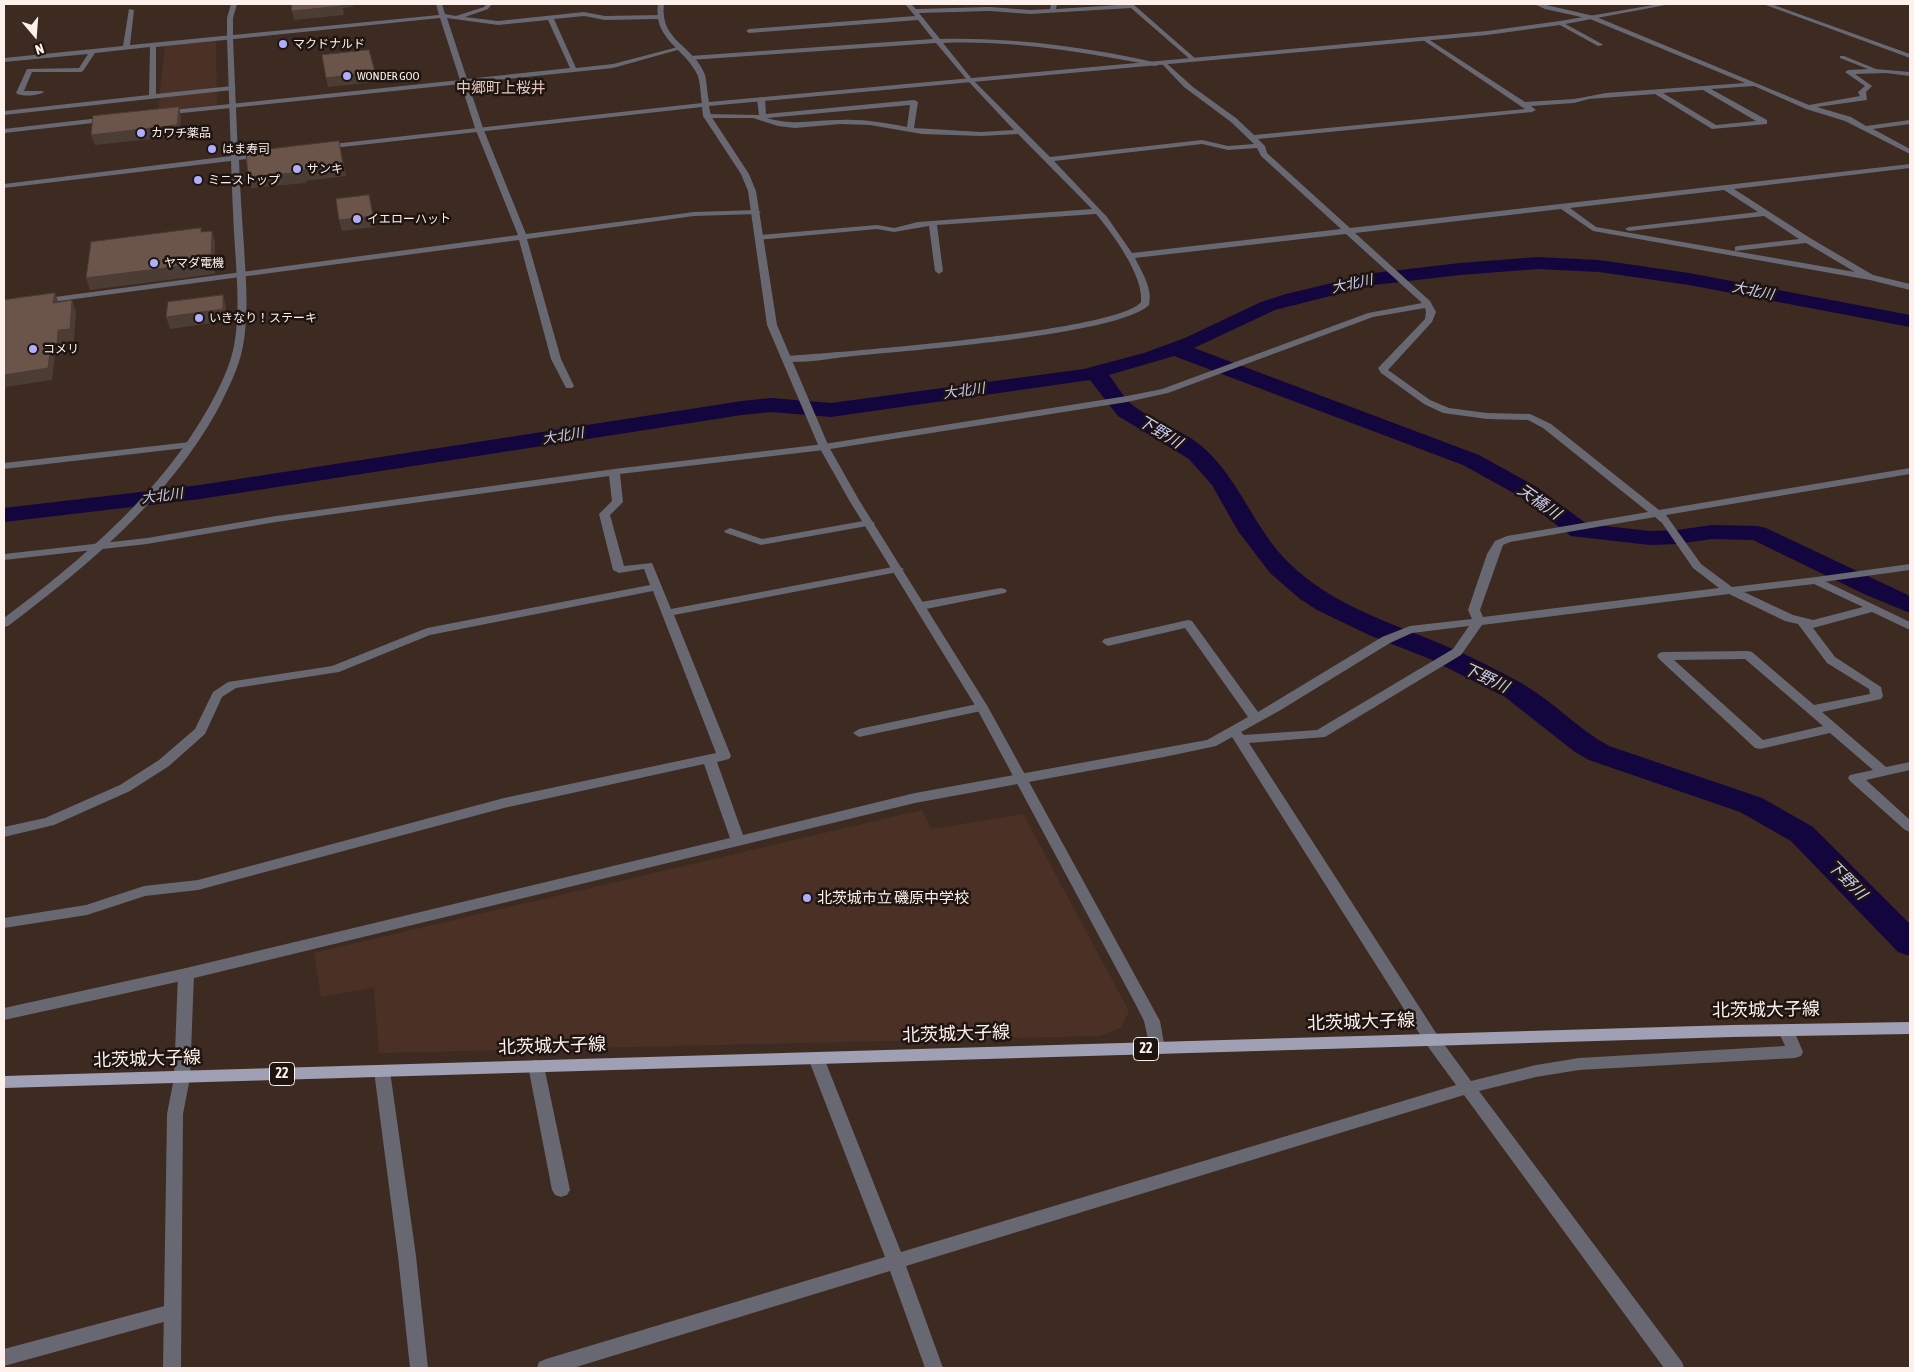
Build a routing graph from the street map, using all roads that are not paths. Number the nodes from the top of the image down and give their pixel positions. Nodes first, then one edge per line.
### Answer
1 (234, 4) edge
2 (439, 4) edge
3 (489, 4) edge
4 (661, 4) edge
5 (908, 4) edge
6 (1054, 4) edge
7 (1537, 4) edge
8 (1668, 4) edge
9 (1766, 4) edge
10 (1132, 5) edge
11 (131, 10) dead end
12 (913, 11) junction
13 (1053, 12) junction
14 (444, 16) junction
15 (457, 17) junction
16 (550, 17) junction
17 (659, 17) junction
18 (1592, 17) junction
19 (919, 18) junction
20 (1560, 23) junction
21 (749, 31) dead end
22 (230, 38) junction
23 (1425, 39) junction
24 (938, 42) junction
25 (153, 45) junction
26 (1600, 45) dead end
27 (126, 48) junction
28 (678, 49) junction
29 (93, 51) junction
30 (1910, 56) edge
31 (1842, 57) dead end
32 (690, 58) junction
33 (7, 60) edge
34 (1194, 60) junction
35 (1160, 63) junction
36 (4, 66) edge
37 (574, 70) junction
38 (1878, 71) junction
39 (1910, 74) edge
40 (970, 80) junction
41 (464, 82) junction
42 (1755, 84) junction
43 (232, 88) junction
44 (1706, 89) junction
45 (40, 92) dead end
46 (1657, 92) junction
47 (152, 96) junction
48 (761, 99) junction
49 (705, 104) junction
50 (1525, 104) junction
51 (232, 106) junction
52 (1809, 107) junction
53 (4, 113) edge
54 (156, 114) edge
55 (707, 116) junction
56 (118, 118) edge
57 (763, 118) junction
58 (1910, 122) edge
59 (479, 128) junction
60 (1866, 128) junction
61 (910, 130) junction
62 (4, 131) edge
63 (1020, 132) junction
64 (1252, 137) junction
65 (1261, 146) junction
66 (313, 148) edge
67 (1910, 152) edge
68 (274, 153) edge
69 (234, 158) junction
70 (1049, 158) junction
71 (1910, 166) edge
72 (4, 186) edge
73 (1726, 188) junction
74 (1563, 206) junction
75 (1097, 210) junction
76 (757, 212) junction
77 (1766, 213) junction
78 (933, 223) junction
79 (1615, 231) junction
80 (1349, 232) junction
81 (522, 238) junction
82 (760, 238) junction
83 (1807, 240) junction
84 (1726, 251) junction
85 (1131, 256) junction
86 (940, 271) dead end
87 (240, 275) junction
88 (1870, 277) junction
89 (1910, 287) edge
90 (31, 303) edge
91 (1427, 304) junction
92 (789, 362) junction
93 (569, 386) dead end
94 (823, 444) junction
95 (189, 447) junction
96 (4, 466) edge
97 (1910, 471) edge
98 (614, 472) junction
99 (1658, 513) junction
100 (869, 523) junction
101 (730, 530) dead end
102 (101, 545) junction
103 (4, 557) edge
104 (1910, 567) edge
105 (898, 569) junction
106 (1816, 580) junction
107 (657, 587) junction
108 (1729, 590) junction
109 (1001, 591) dead end
110 (921, 606) junction
111 (1874, 608) junction
112 (667, 613) junction
113 (1480, 621) junction
114 (1802, 621) junction
115 (4, 623) edge
116 (1910, 626) edge
117 (1108, 642) dead end
118 (982, 707) junction
119 (1812, 710) junction
120 (1256, 719) junction
121 (1833, 728) junction
122 (859, 733) dead end
123 (1237, 736) junction
124 (709, 759) junction
125 (1910, 766) edge
126 (1884, 772) junction
127 (1020, 780) junction
128 (1910, 827) edge
129 (4, 832) edge
130 (738, 841) junction
131 (4, 923) edge
132 (186, 974) junction
133 (4, 1014) edge
134 (1910, 1028) edge
135 (1786, 1030) junction
136 (1432, 1040) junction
137 (1157, 1048) junction
138 (816, 1058) junction
139 (536, 1066) junction
140 (382, 1071) junction
141 (182, 1078) junction
142 (4, 1082) edge
143 (1467, 1088) junction
144 (561, 1190) dead end
145 (896, 1262) junction
146 (172, 1312) junction
147 (4, 1358) edge
148 (172, 1368) edge
149 (418, 1368) edge
150 (546, 1368) edge
151 (934, 1368) edge
152 (1675, 1368) edge

1 - 22 street
2 - 14 street
3 - 15 street
4 - 17 street
5 - 12 street
6 - 13 street
7 - 18 street
8 - 18 street
9 - 30 street
10 - 13 street
10 - 34 street
11 - 27 street
12 - 13 street
12 - 19 street
14 - 15 street
14 - 22 street
14 - 41 street
15 - 16 street
16 - 17 street
16 - 37 street
17 - 28 street
18 - 20 street
18 - 42 street
19 - 21 street
19 - 24 street
20 - 23 street
20 - 26 street
22 - 25 street
22 - 43 street
23 - 34 street
23 - 50 street
24 - 32 street
24 - 35 street
24 - 40 street
25 - 27 street
25 - 47 street
27 - 29 street
28 - 32 street
28 - 37 street
29 - 33 street
29 - 45 street
31 - 38 street
32 - 49 street
33 - 36 street
34 - 35 street
35 - 40 street
35 - 64 street
37 - 41 street
38 - 39 street
38 - 52 street
40 - 48 street
40 - 63 street
41 - 51 street
41 - 59 street
42 - 44 street
42 - 52 street
43 - 47 street
43 - 51 street
44 - 46 street
44 - 46 street
46 - 50 street
47 - 53 street
48 - 49 street
48 - 57 street
49 - 55 street
49 - 59 street
50 - 64 street
51 - 54 street
51 - 69 street
52 - 60 street
55 - 57 street
55 - 76 street
56 - 62 street
57 - 61 street
57 - 61 street
58 - 60 street
59 - 66 street
59 - 81 street
60 - 67 street
61 - 63 street
63 - 70 street
64 - 65 street
65 - 70 street
65 - 80 street
68 - 69 street
69 - 72 street
69 - 87 street
70 - 75 street
71 - 73 street
73 - 74 street
73 - 77 street
74 - 79 street
74 - 80 street
75 - 78 street
75 - 85 street
76 - 81 street
76 - 82 street
77 - 79 street
77 - 83 street
78 - 82 street
78 - 86 street
79 - 84 street
80 - 85 street
80 - 91 street
81 - 87 street
81 - 93 street
82 - 92 street
83 - 84 street
83 - 88 street
84 - 88 street
85 - 92 street
87 - 90 street
87 - 95 street
88 - 89 street
91 - 94 street
91 - 99 street
92 - 94 street
94 - 98 street
94 - 100 street
95 - 96 street
95 - 102 street
97 - 99 street
98 - 102 street
98 - 107 street
99 - 108 street
99 - 113 street
100 - 101 street
100 - 105 street
102 - 103 street
102 - 115 street
104 - 106 street
105 - 110 street
105 - 112 street
106 - 108 street
106 - 111 street
107 - 112 street
107 - 129 street
108 - 113 street
108 - 114 street
109 - 110 street
110 - 118 street
111 - 114 street
111 - 116 street
112 - 124 street
113 - 120 street
113 - 123 street
114 - 119 street
117 - 120 street
118 - 122 street
118 - 127 street
119 - 121 street
119 - 121 street
120 - 123 street
121 - 126 street
123 - 127 street
123 - 136 street
124 - 130 street
124 - 131 street
125 - 126 street
126 - 128 street
127 - 130 street
127 - 137 street
130 - 132 street
132 - 133 street
132 - 141 street
134 - 135 main road, 北茨城大子線 / 22
135 - 136 main road, 北茨城大子線 / 22
135 - 143 street
136 - 137 main road, 北茨城大子線 / 22
136 - 143 street
137 - 138 main road, 北茨城大子線 / 22
138 - 139 main road, 北茨城大子線 / 22
138 - 145 street
139 - 140 main road, 北茨城大子線 / 22
139 - 144 street
140 - 141 main road, 北茨城大子線 / 22
140 - 149 street
141 - 142 main road, 北茨城大子線 / 22
141 - 146 street
143 - 145 street
143 - 152 street
145 - 150 street
145 - 151 street
146 - 147 street
146 - 148 street

